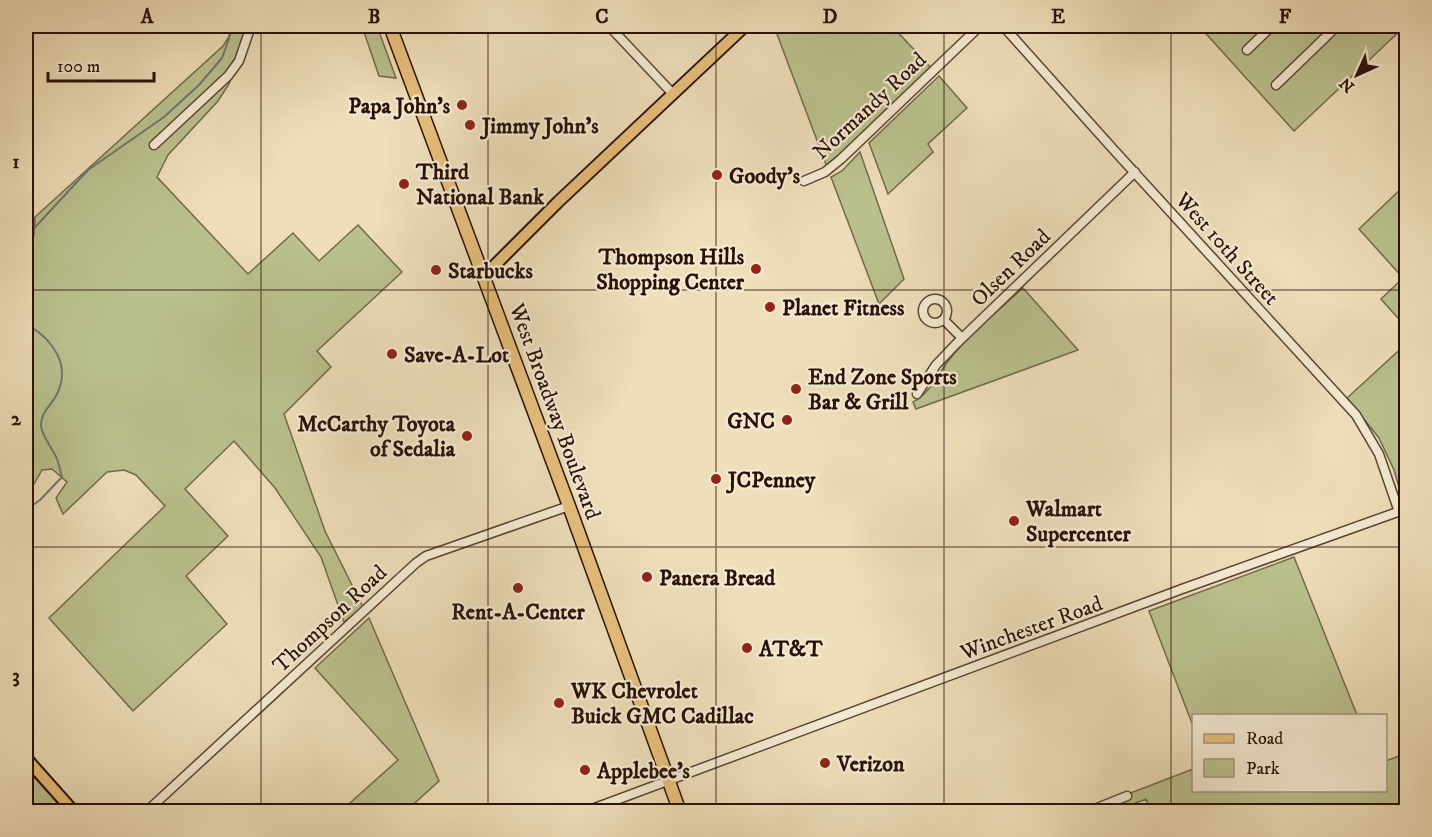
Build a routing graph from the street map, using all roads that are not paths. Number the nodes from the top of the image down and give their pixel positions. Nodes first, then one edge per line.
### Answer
1 (251, 26) edge
2 (390, 26) edge
3 (609, 26) edge
4 (745, 26) edge
5 (980, 26) edge
6 (1003, 26) edge
7 (1272, 26) edge
8 (1332, 27) edge
9 (1247, 50) dead end
10 (1276, 85) dead end
11 (673, 93) junction
12 (154, 145) dead end
13 (1135, 172) junction
14 (804, 181) dead end
15 (484, 276) junction
16 (944, 320) dead end
17 (962, 338) junction
18 (917, 394) dead end
19 (569, 506) junction
20 (1402, 510) edge
21 (1407, 524) edge
22 (26, 758) edge
23 (669, 781) junction
24 (1127, 796) dead end
25 (74, 812) edge
26 (146, 812) edge
27 (584, 812) edge
28 (680, 812) edge
29 (1087, 812) edge

1 - 12 street
2 - 15 highway, West Broadway Boulevard
3 - 11 street
4 - 11 main road
5 - 14 street, Normandy Road
6 - 13 street, West 10th Street
7 - 9 street
8 - 10 street
11 - 15 main road
13 - 17 street, Olsen Road
13 - 20 street, West 10th Street
15 - 19 highway, West Broadway Boulevard
16 - 17 street
17 - 18 street, Olsen Road
19 - 23 highway, West Broadway Boulevard
19 - 26 street, Thompson Road
20 - 21 street, West 10th Street
20 - 23 street, Winchester Road
22 - 25 main road
23 - 27 street, Winchester Road
23 - 28 highway, West Broadway Boulevard
24 - 29 street

